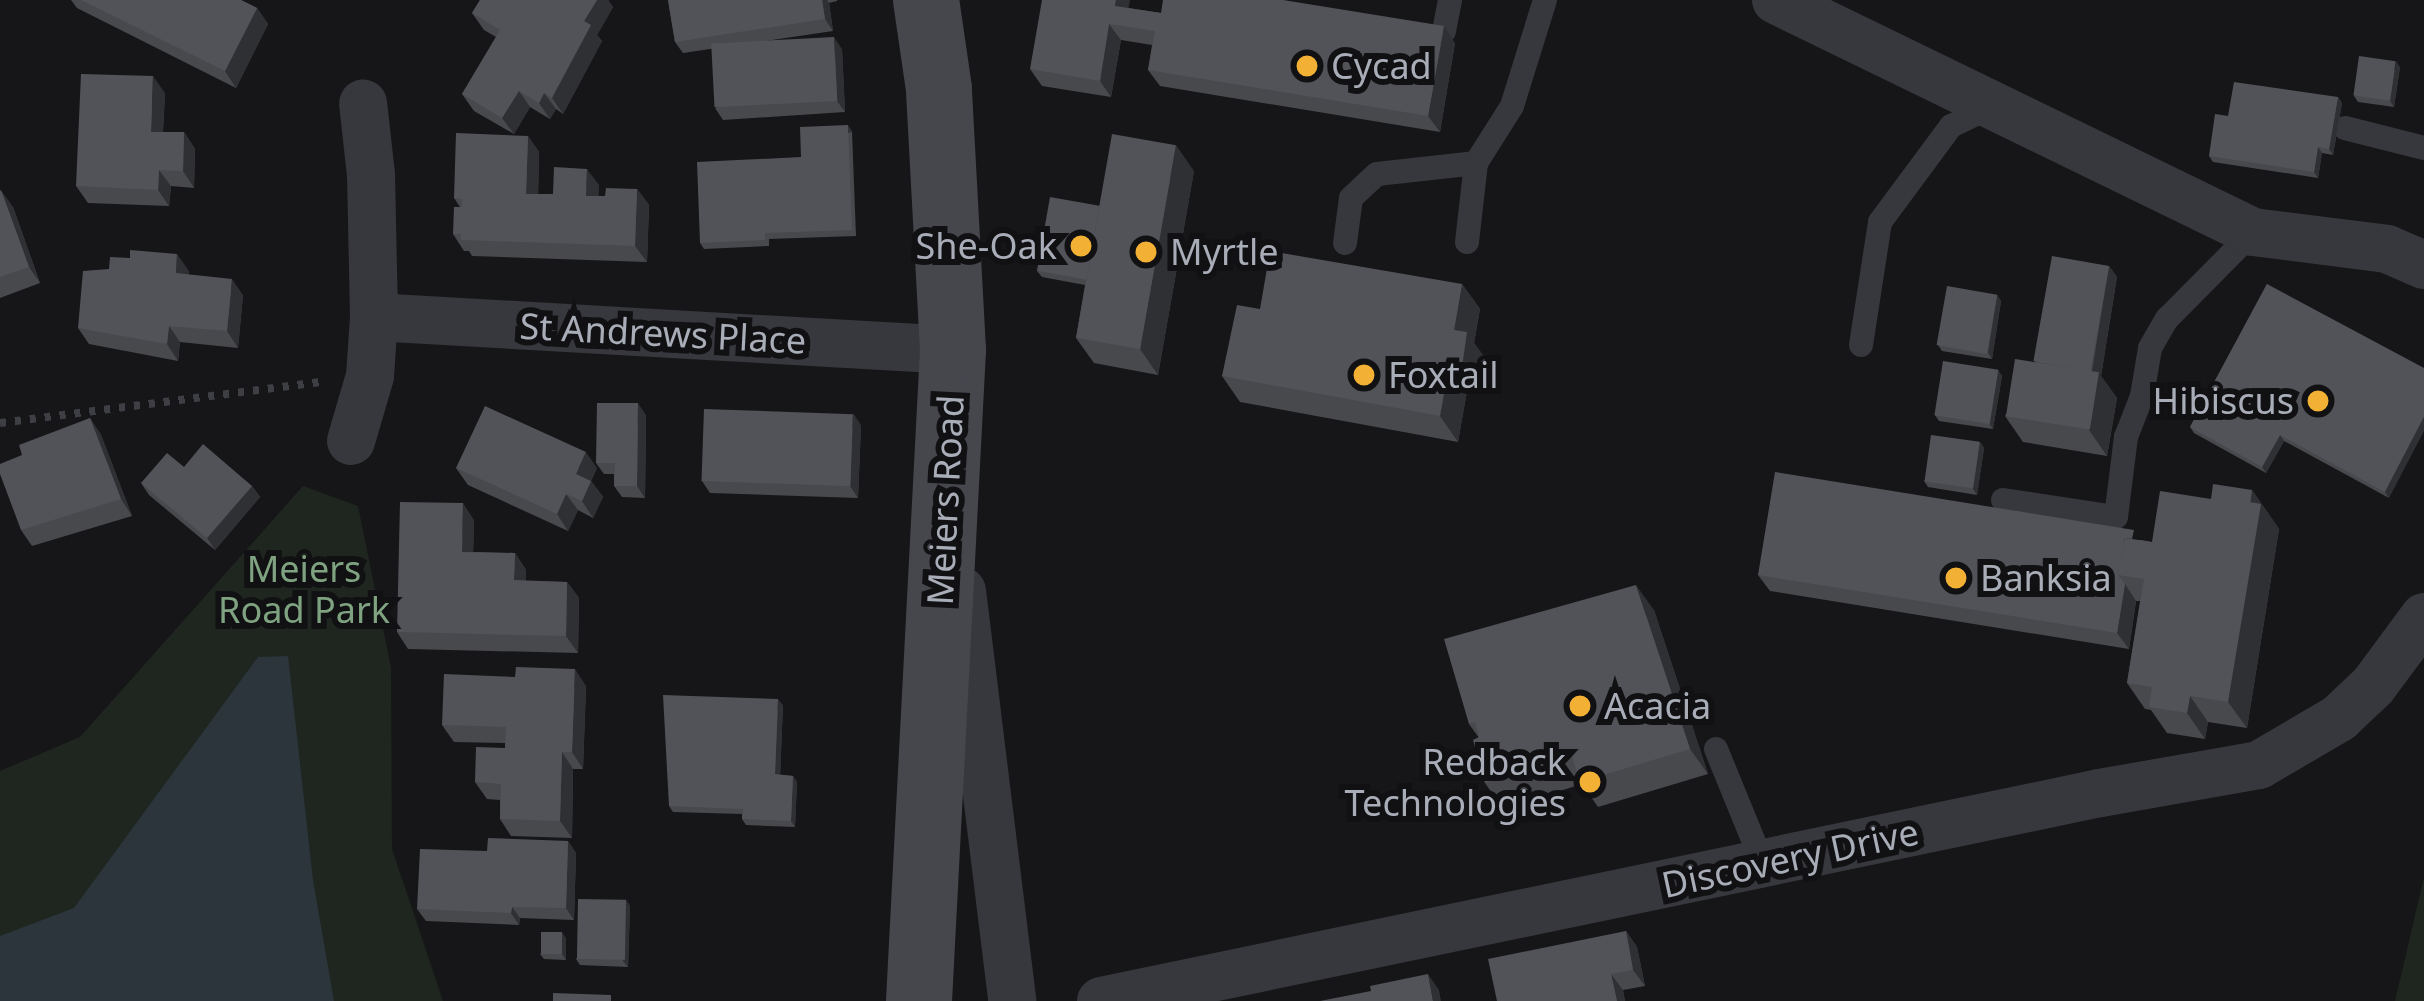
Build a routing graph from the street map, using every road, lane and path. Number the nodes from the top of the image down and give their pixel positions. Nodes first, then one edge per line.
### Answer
1 (926, 0) edge
2 (1450, 0) edge
3 (1545, 0) edge
4 (1775, 0) edge
5 (1444, 31) edge
6 (363, 103) dead end
7 (1995, 105) junction
8 (2345, 128) dead end
9 (2424, 148) edge
10 (1476, 163) junction
11 (2253, 232) junction
12 (1467, 242) dead end
13 (1345, 243) dead end
14 (2424, 265) edge
15 (374, 317) junction
16 (1861, 345) dead end
17 (953, 350) junction
18 (306, 384) dead end
19 (0, 423) edge
20 (351, 441) dead end
21 (948, 467) junction
22 (2003, 500) dead end
23 (2424, 616) edge
24 (1716, 749) dead end
25 (1763, 864) junction
26 (919, 1001) edge
27 (1012, 1001) edge
28 (1101, 1001) edge

1 - 17 street, Meiers Road
2 - 5 lane
3 - 10 lane
4 - 7 street
6 - 15 street
7 - 11 street
7 - 16 lane
8 - 9 lane
10 - 12 lane
10 - 13 lane
11 - 14 street
11 - 22 lane
15 - 17 street, St Andrews Place
15 - 20 street
17 - 21 street, Meiers Road
18 - 19 path
21 - 26 street, Meiers Road
21 - 27 street
23 - 25 street, Discovery Drive
24 - 25 lane
25 - 28 street, Discovery Drive

